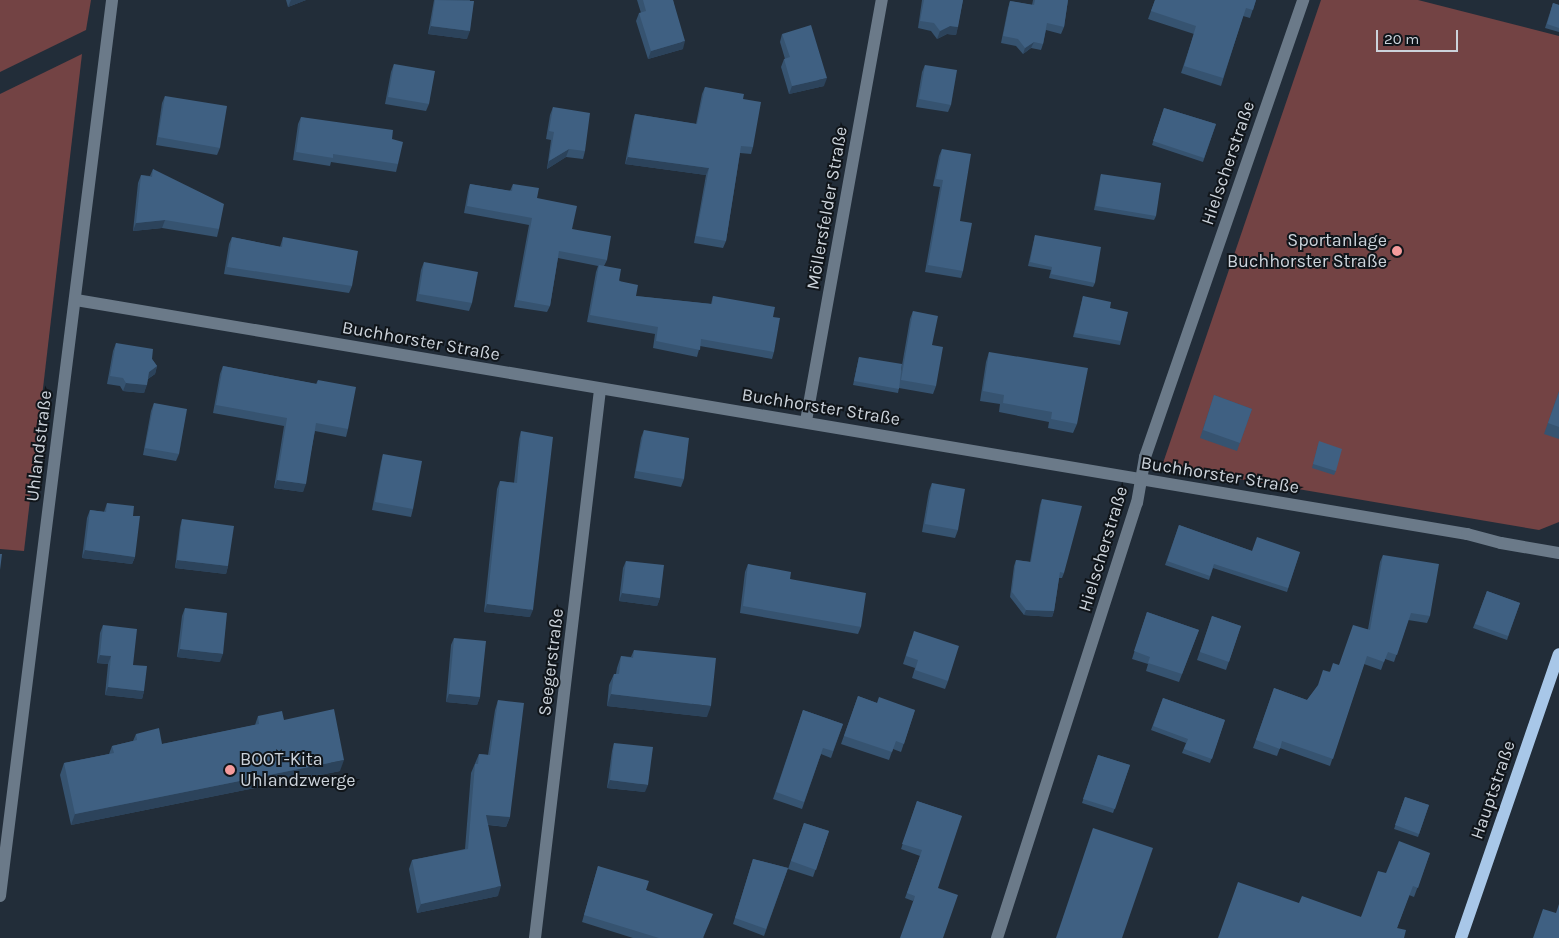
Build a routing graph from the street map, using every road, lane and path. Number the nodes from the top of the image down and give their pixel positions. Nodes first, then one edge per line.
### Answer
1 (112, 0) edge
2 (882, 0) edge
3 (1303, 0) edge
4 (76, 300) junction
5 (600, 390) junction
6 (806, 421) junction
7 (1141, 480) junction
8 (1559, 553) edge
9 (1559, 654) edge
10 (0, 896) edge
11 (535, 938) edge
12 (997, 938) edge
13 (1461, 938) edge

1 - 4 street, Uhlandstraße
2 - 6 street, Möllersfelder Straße
3 - 7 street, Hielscherstraße
4 - 5 street, Buchhorster Straße
4 - 10 street, Uhlandstraße
5 - 6 street, Buchhorster Straße
5 - 11 street, Seegerstraße
6 - 7 street, Buchhorster Straße
7 - 8 street, Buchhorster Straße
7 - 12 street, Hielscherstraße
9 - 13 main road, Hauptstraße

